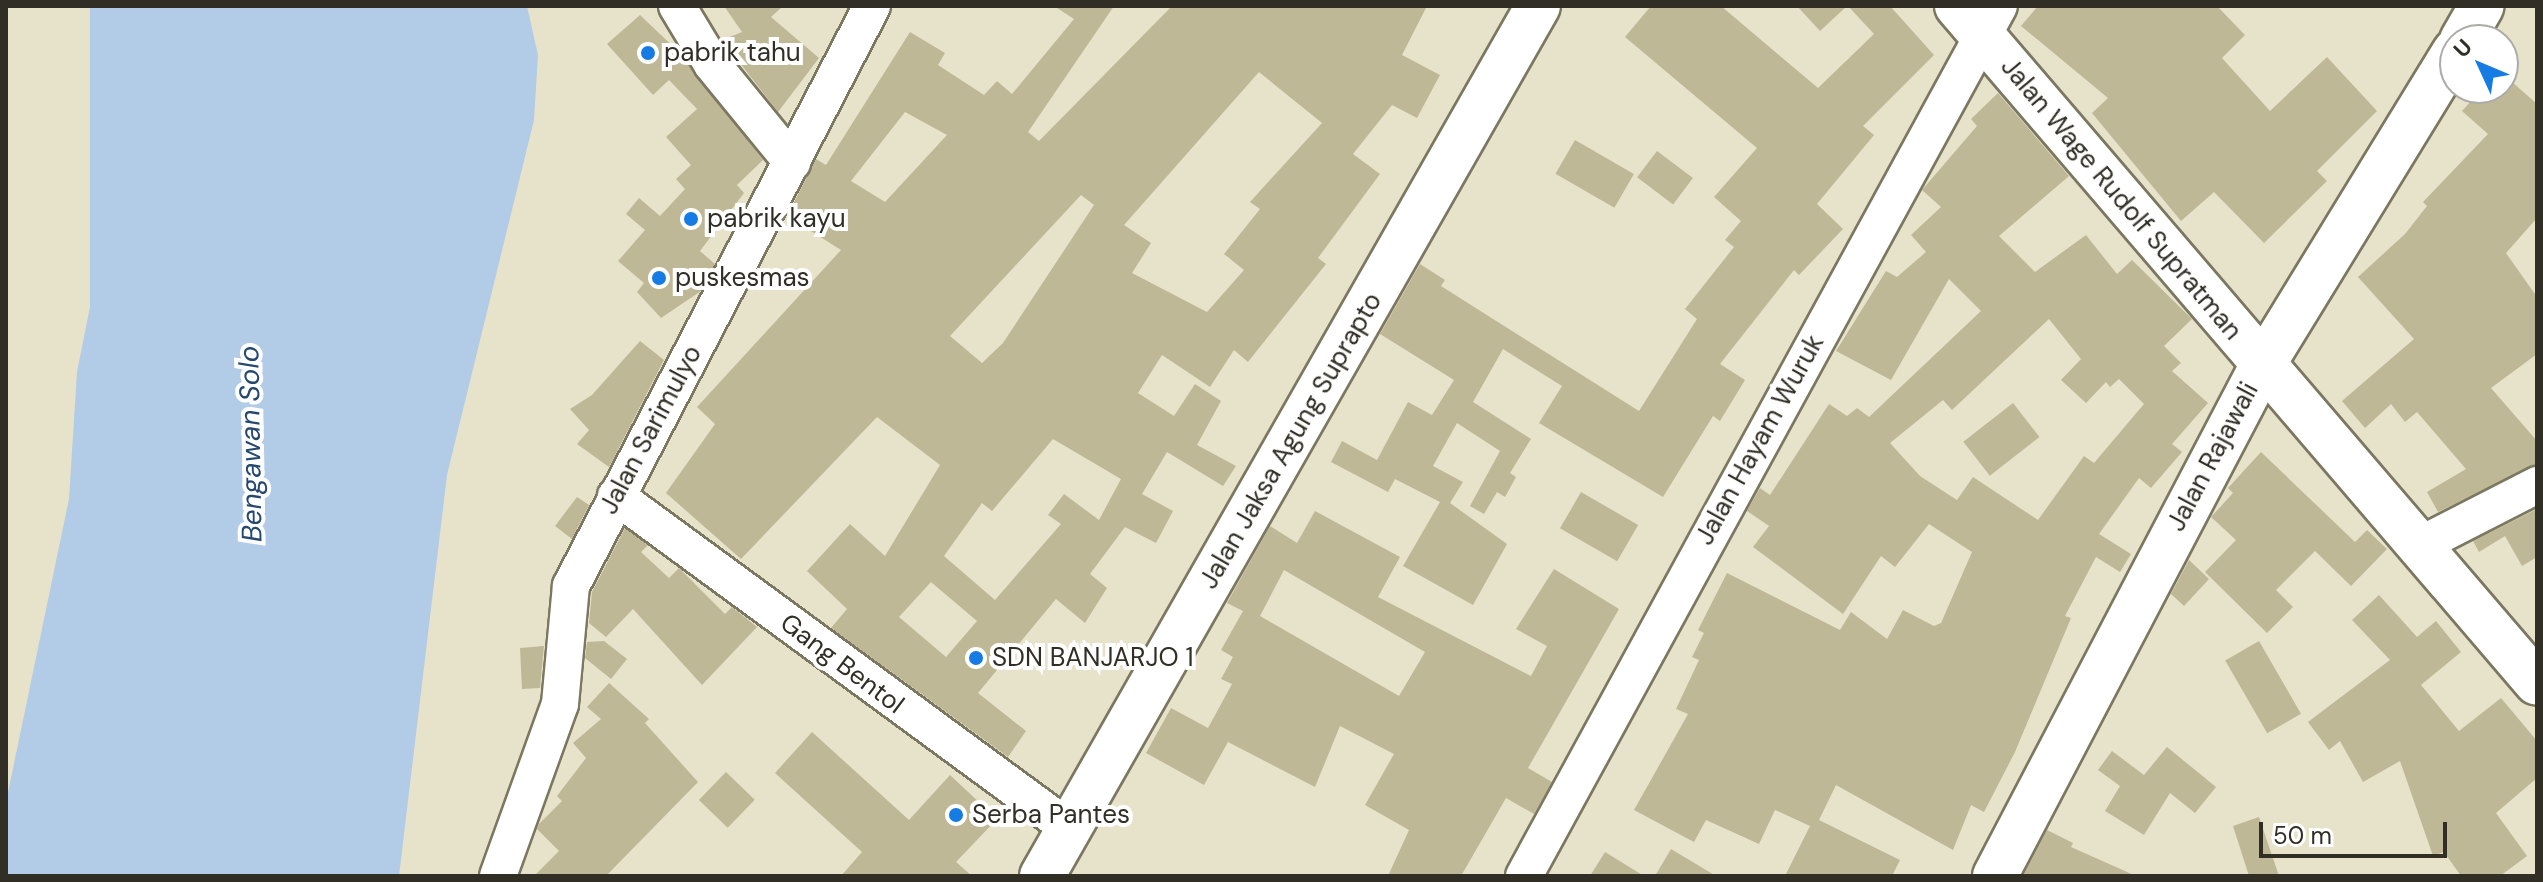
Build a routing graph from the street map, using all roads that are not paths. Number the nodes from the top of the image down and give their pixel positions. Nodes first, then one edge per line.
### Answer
1 (677, 6) edge
2 (872, 6) edge
3 (1538, 6) edge
4 (2482, 6) edge
5 (1979, 15) edge
6 (2471, 24) edge
7 (2439, 77) edge
8 (792, 162) junction
9 (2262, 366) junction
10 (2537, 485) edge
11 (616, 496) junction
12 (2418, 546) junction
13 (2537, 683) edge
14 (1070, 829) junction
15 (498, 876) edge
16 (1042, 876) edge
17 (1524, 876) edge
18 (1995, 876) edge

1 - 8 street
2 - 8 street, Jalan Sarimulyo
3 - 14 main road, Jalan Jaksa Agung Suprapto
4 - 6 main road
5 - 9 main road, Jalan Wage Rudolf Supratman
5 - 17 street, Jalan Hayam Wuruk
7 - 9 main road, Jalan Rajawali
8 - 11 street, Jalan Sarimulyo
9 - 12 main road, Jalan Wage Rudolf Supratman
9 - 18 main road, Jalan Rajawali
10 - 12 street
11 - 14 street, Gang Bentol
11 - 15 street, Jalan Sarimulyo
12 - 13 main road, Jalan Wage Rudolf Supratman
14 - 16 main road, Jalan Jaksa Agung Suprapto

